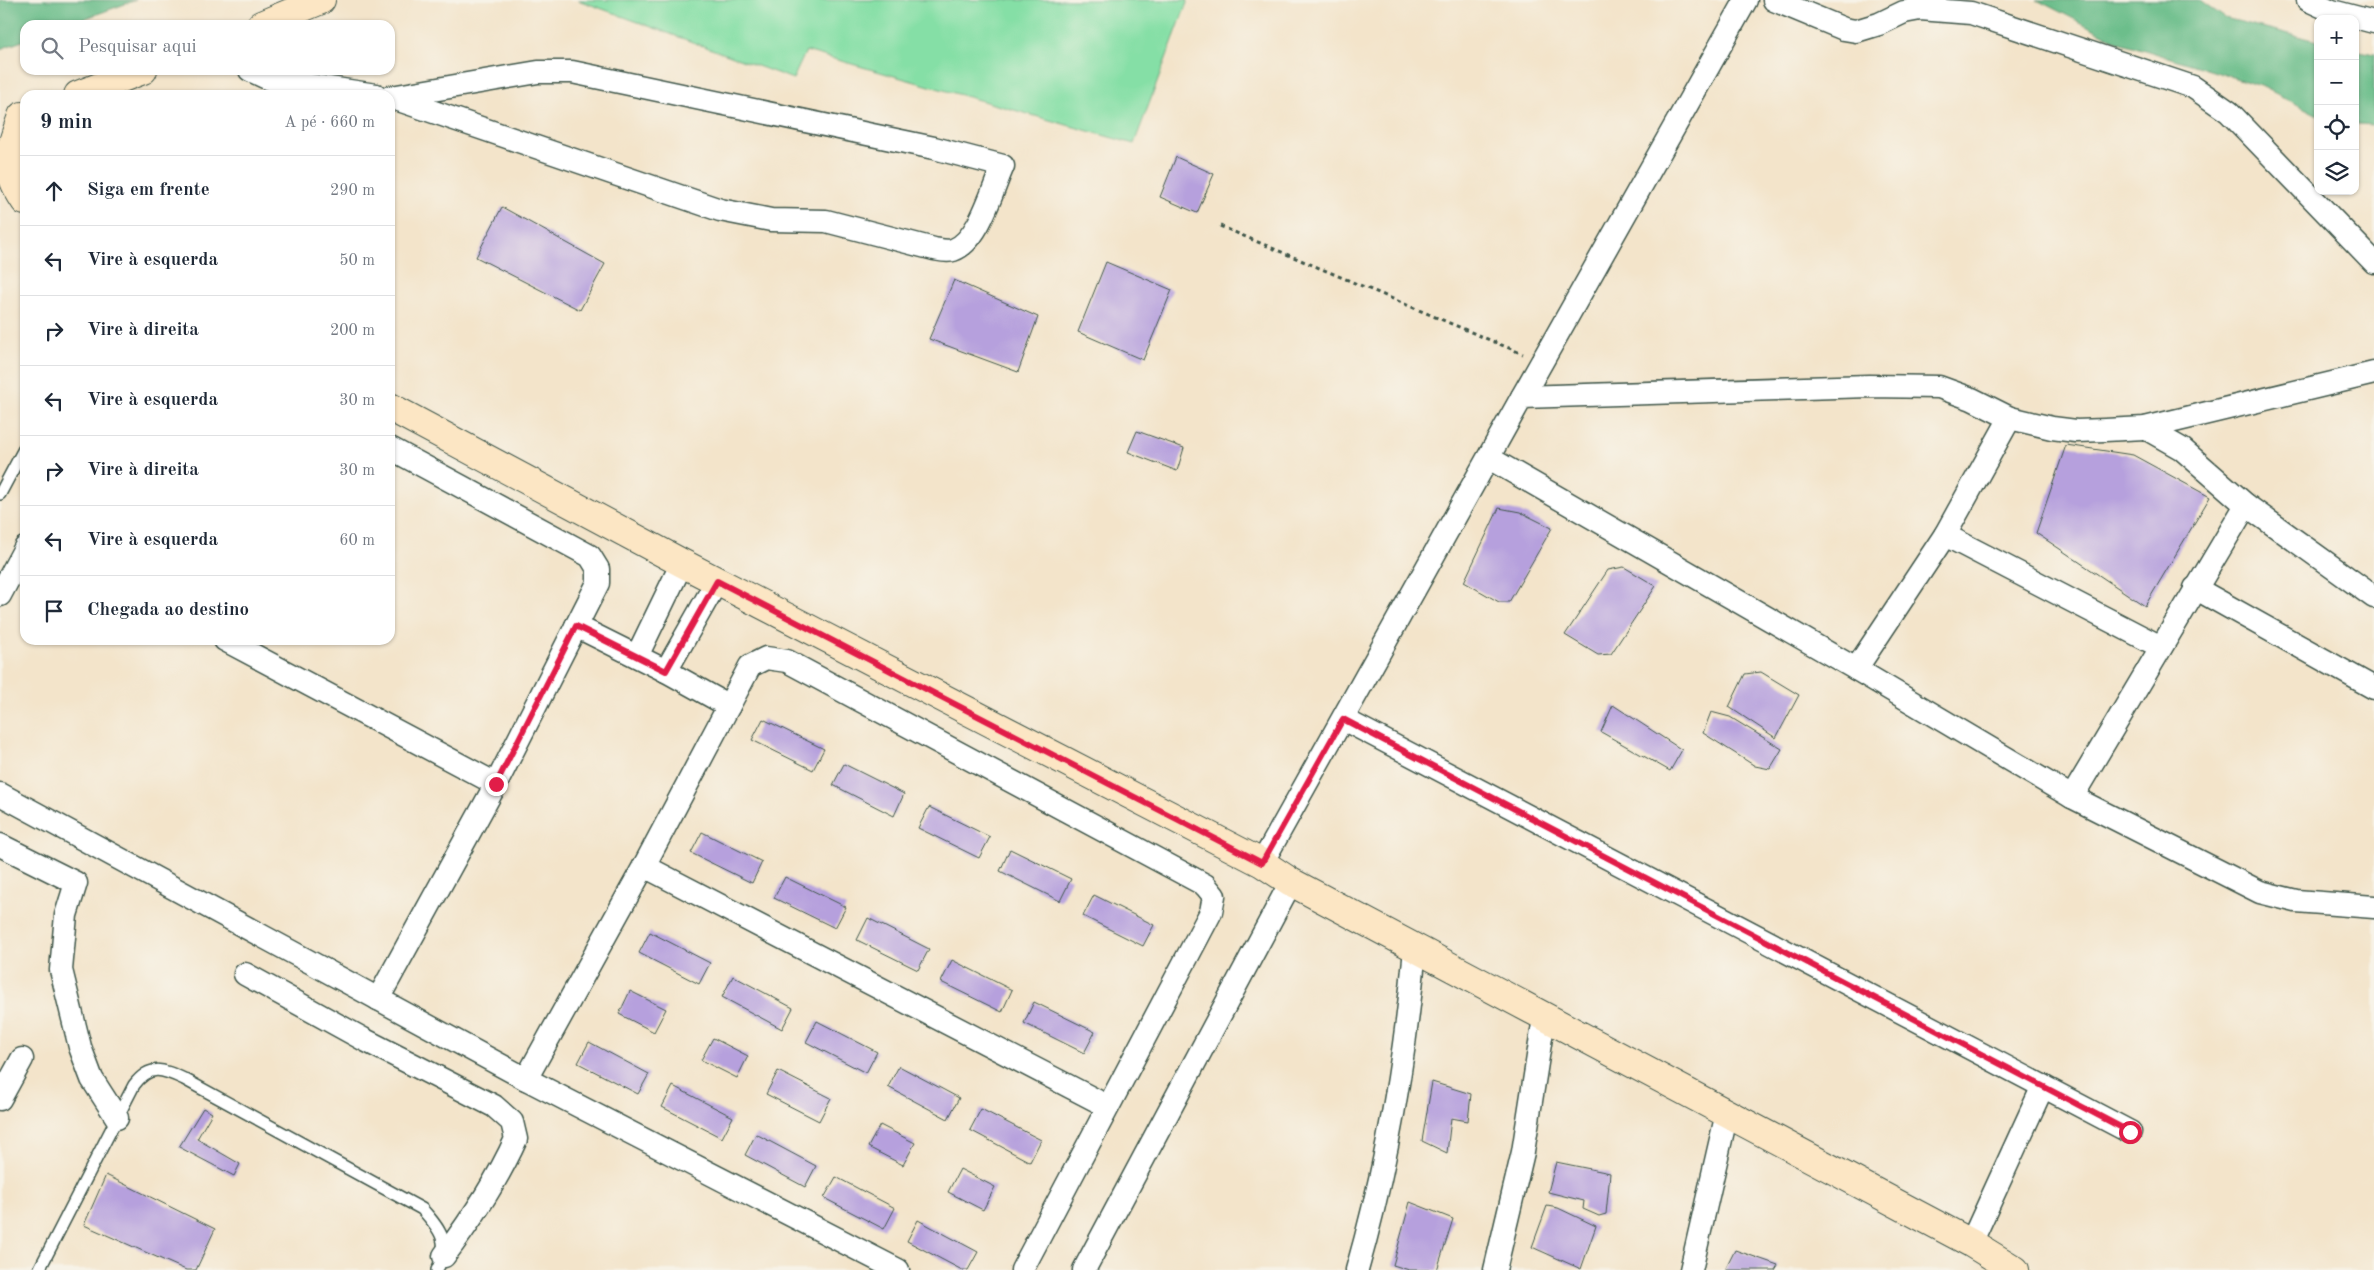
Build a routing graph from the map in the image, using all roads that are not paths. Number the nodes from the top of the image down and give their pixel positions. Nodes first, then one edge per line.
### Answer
1 (321, 0) edge
2 (1746, 0) edge
3 (1774, 0) edge
4 (2308, 0) edge
5 (273, 20) edge
6 (2374, 22) edge
7 (130, 75) edge
8 (262, 75) edge
9 (91, 90) edge
10 (347, 90) edge
11 (395, 95) edge
12 (395, 99) edge
13 (16, 119) edge
14 (20, 194) edge
15 (0, 203) edge
16 (20, 211) edge
17 (2374, 262) edge
18 (2374, 373) edge
19 (1522, 398) junction
20 (395, 410) edge
21 (2010, 418) junction
22 (2145, 428) junction
23 (395, 451) edge
24 (20, 456) edge
25 (1489, 458) junction
26 (0, 494) edge
27 (2246, 505) junction
28 (1945, 535) junction
29 (20, 557) edge
30 (682, 563) junction
31 (717, 581) junction
32 (2195, 588) junction
33 (0, 595) edge
34 (2374, 597) edge
35 (576, 626) junction
36 (235, 645) edge
37 (2161, 647) junction
38 (637, 656) junction
39 (1856, 669) junction
40 (666, 671) junction
41 (2374, 688) edge
42 (729, 706) junction
43 (1343, 719) junction
44 (496, 784) junction
45 (0, 794) edge
46 (2072, 797) junction
47 (0, 845) edge
48 (1262, 863) junction
49 (644, 866) junction
50 (1292, 882) junction
51 (2374, 907) edge
52 (1415, 949) junction
53 (245, 974) dead end
54 (378, 999) junction
55 (1544, 1018) junction
56 (22, 1059) dead end
57 (526, 1079) junction
58 (2043, 1086) junction
59 (0, 1099) edge
60 (1108, 1106) junction
61 (1727, 1113) junction
62 (117, 1118) junction
63 (2130, 1132) dead end
64 (1971, 1243) junction
65 (441, 1263) edge
66 (38, 1270) edge
67 (898, 1270) edge
68 (1022, 1270) edge
69 (1084, 1270) edge
70 (1357, 1270) edge
71 (1494, 1270) edge
72 (1691, 1270) edge
73 (2015, 1270) edge

1 - 5 street
2 - 19 street
3 - 17 street
4 - 6 street
7 - 9 street
8 - 10 street
11 - 12 street
13 - 14 street
15 - 16 street
18 - 22 street
19 - 21 street
19 - 25 street
20 - 30 street
21 - 22 street
21 - 28 street
22 - 27 street
23 - 35 street
24 - 26 lane
25 - 39 street
25 - 43 street
27 - 32 street
27 - 34 street
28 - 37 street
28 - 39 street
29 - 33 street
30 - 31 street
30 - 38 street
31 - 40 street
31 - 48 street
32 - 37 street
32 - 41 street
35 - 38 street
35 - 44 street
36 - 44 street
37 - 46 street
38 - 40 street
39 - 46 street
40 - 42 street
42 - 49 street
42 - 60 street
43 - 48 street
43 - 58 street
44 - 54 street
45 - 54 street
46 - 51 street
47 - 62 street
48 - 50 street
49 - 57 street
49 - 60 street
50 - 52 street
50 - 69 street
52 - 55 street
52 - 70 street
53 - 65 street
54 - 57 street
55 - 61 street
55 - 71 street
56 - 59 street
57 - 67 street
58 - 63 street
58 - 64 street
60 - 68 street
61 - 64 street
61 - 72 street
62 - 65 lane
62 - 66 lane
64 - 73 street

